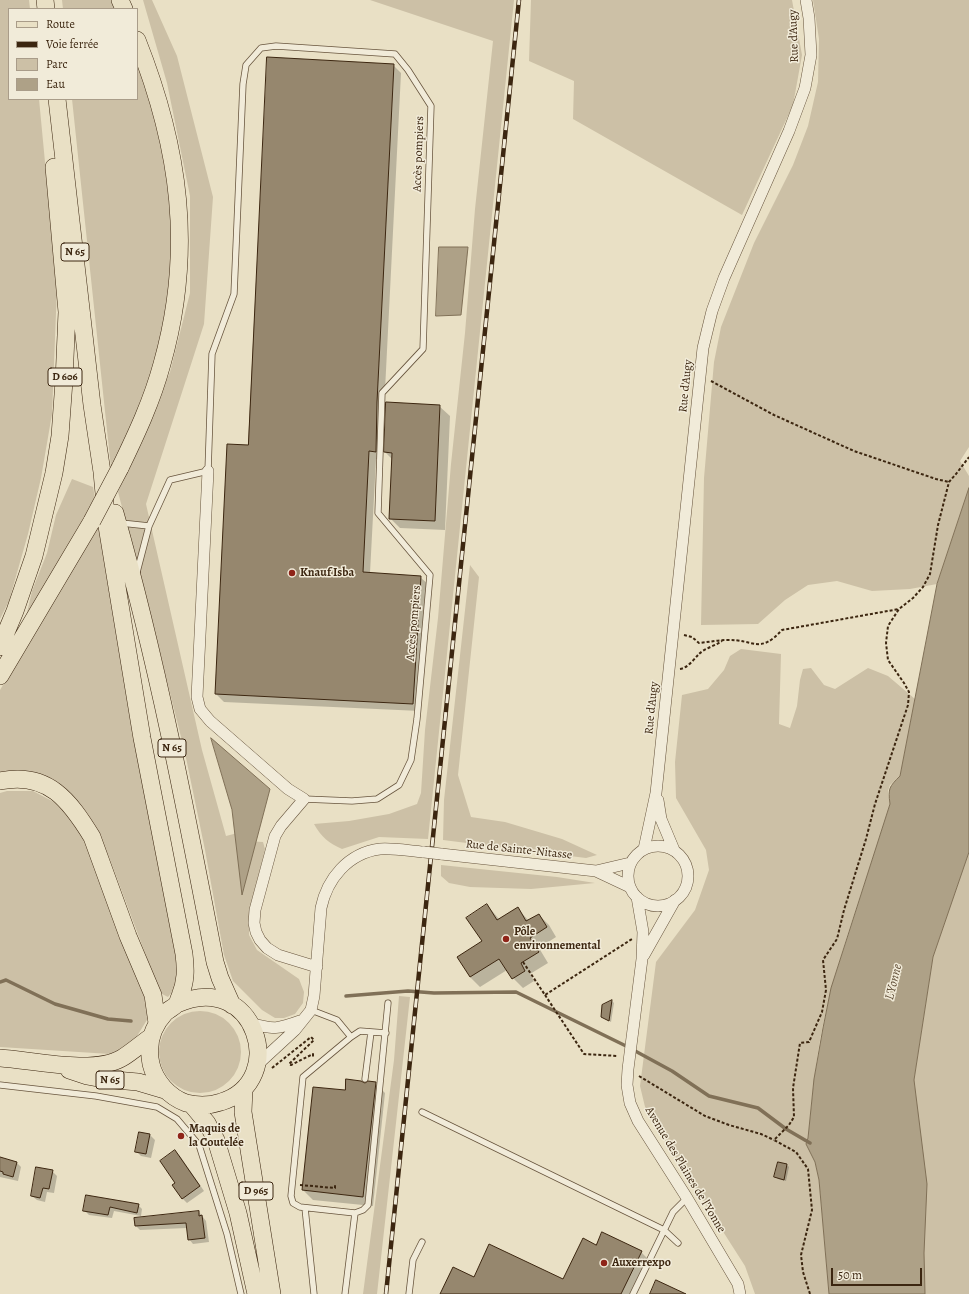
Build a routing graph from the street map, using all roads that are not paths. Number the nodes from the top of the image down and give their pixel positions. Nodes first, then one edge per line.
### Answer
1 (806, 0) edge
2 (138, 43) edge
3 (48, 100) edge
4 (57, 100) edge
5 (208, 471) junction
6 (102, 472) junction
7 (117, 523) junction
8 (149, 526) junction
9 (134, 584) junction
10 (0, 647) edge
11 (0, 676) edge
12 (0, 781) edge
13 (656, 793) junction
14 (304, 799) junction
15 (644, 849) junction
16 (674, 850) junction
17 (630, 863) junction
18 (596, 871) junction
19 (630, 887) junction
20 (637, 897) junction
21 (675, 900) junction
22 (642, 960) junction
23 (317, 967) junction
24 (388, 1003) dead end
25 (177, 1004) junction
26 (232, 1005) junction
27 (310, 1010) junction
28 (300, 1022) junction
29 (250, 1023) junction
30 (154, 1029) junction
31 (371, 1032) junction
32 (386, 1033) junction
33 (351, 1037) junction
34 (0, 1058) edge
35 (55, 1065) junction
36 (262, 1068) junction
37 (366, 1079) dead end
38 (0, 1085) edge
39 (244, 1089) junction
40 (165, 1090) junction
41 (192, 1105) junction
42 (422, 1112) dead end
43 (686, 1198) junction
44 (305, 1208) junction
45 (355, 1213) junction
46 (664, 1230) junction
47 (422, 1242) dead end
48 (678, 1243) dead end
49 (241, 1294) edge
50 (256, 1294) edge
51 (272, 1294) edge
52 (314, 1294) edge
53 (346, 1294) edge
54 (409, 1294) edge
55 (633, 1294) edge
56 (740, 1294) edge

1 - 13 street, Rue d'Augy
2 - 11 main road, bridge
3 - 10 main road, D 606
4 - 6 main road, N 65
5 - 8 lane
5 - 14 street
5 - 14 lane, Accès pompiers
6 - 7 main road, N 65
6 - 25 main road, N 65
7 - 8 lane
7 - 9 main road, N 65
8 - 9 lane
9 - 26 main road, N 65
12 - 30 main road
13 - 15 street, Rue d'Augy
13 - 16 street, Rue d'Augy
14 - 23 street
15 - 16 street
15 - 17 street
16 - 21 street
17 - 18 street, Rue de Sainte-Nitasse
17 - 19 street
18 - 19 street, Rue de Sainte-Nitasse
18 - 23 street, Rue de Sainte-Nitasse, bridge
19 - 20 street
20 - 21 street
20 - 22 street, Avenue des Plaines de l'Yonne
21 - 22 street, Avenue des Plaines de l'Yonne
22 - 43 street, Avenue des Plaines de l'Yonne
23 - 27 street
24 - 32 lane
25 - 26 main road
25 - 30 main road
26 - 29 main road
27 - 28 street
27 - 33 lane
28 - 29 street
28 - 36 street
29 - 36 main road
30 - 35 main road, N 65
30 - 40 main road
31 - 32 lane
31 - 33 lane
31 - 37 lane
32 - 45 lane
33 - 44 lane
34 - 35 main road, N 65
35 - 40 main road, N 65
36 - 39 main road
38 - 49 lane
39 - 41 main road
39 - 51 main road, D 965
40 - 41 main road
41 - 50 main road, D 965
42 - 46 lane
43 - 46 lane
43 - 56 street, Avenue des Plaines de l'Yonne
44 - 45 lane
44 - 52 lane
45 - 53 lane
46 - 48 lane
46 - 55 lane
47 - 54 lane

